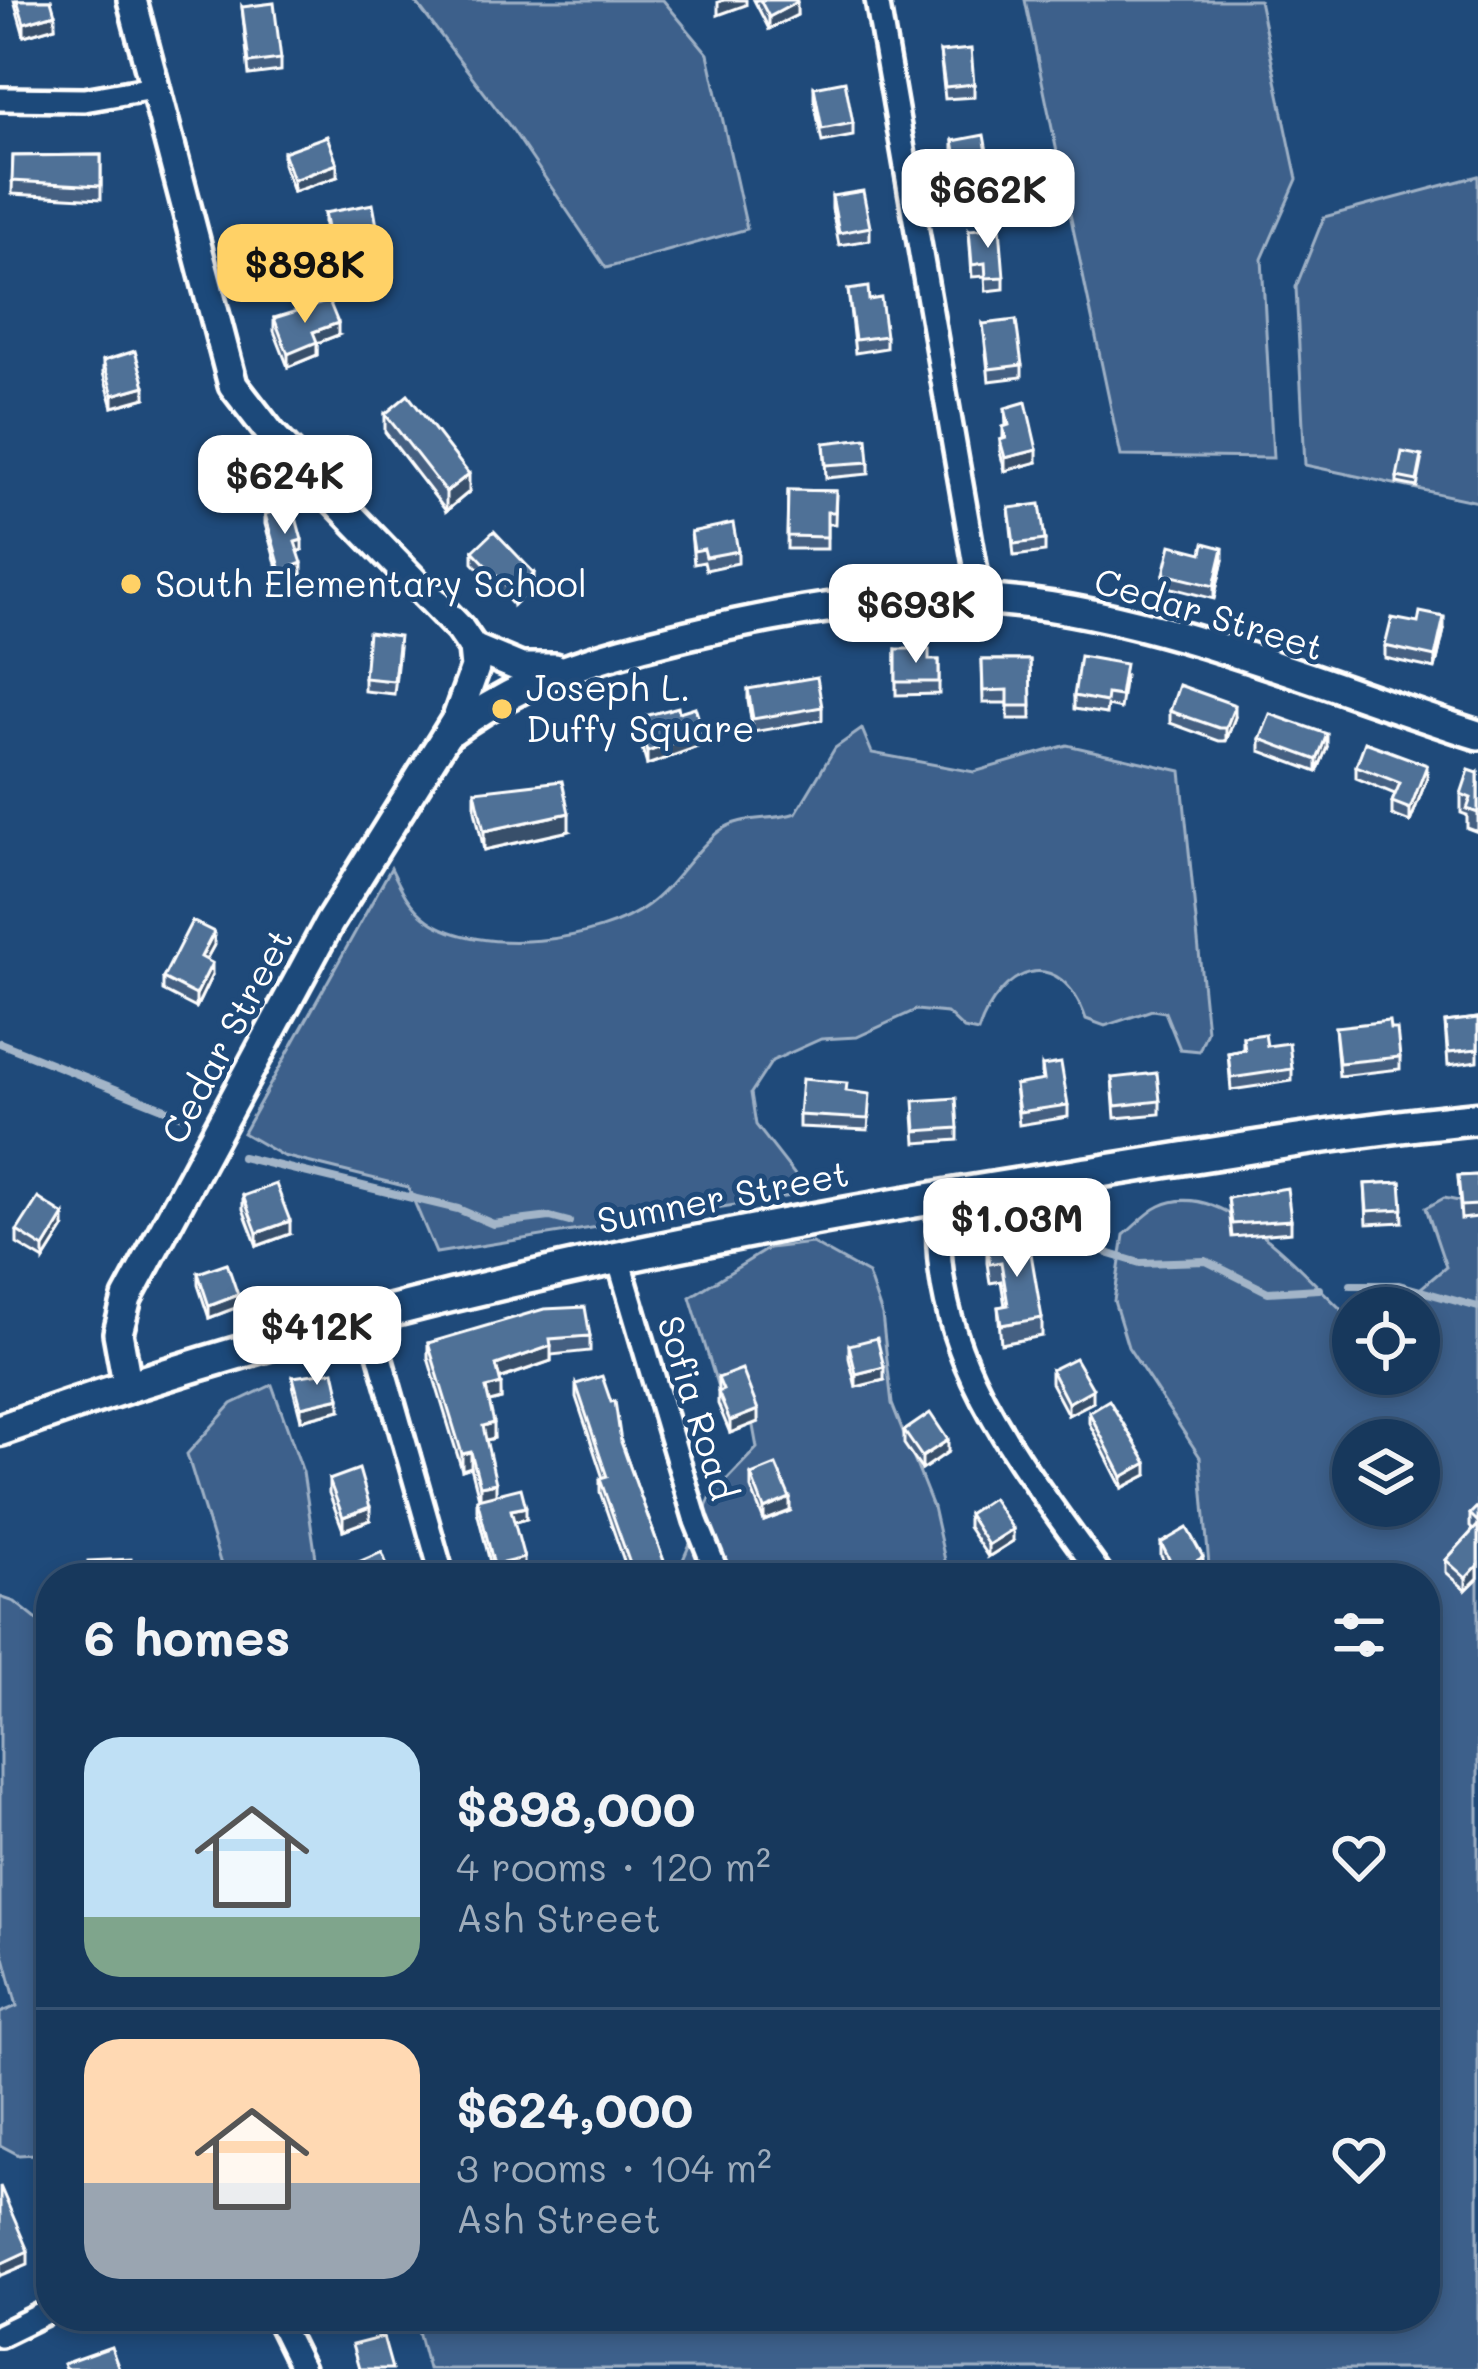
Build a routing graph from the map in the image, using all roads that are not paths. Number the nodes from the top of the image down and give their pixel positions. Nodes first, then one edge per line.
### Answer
1 (132, 0) edge
2 (877, 0) edge
3 (153, 88) junction
4 (0, 99) edge
5 (981, 600) junction
6 (472, 648) junction
7 (559, 668) junction
8 (448, 734) junction
9 (1478, 735) edge
10 (1478, 1118) edge
11 (941, 1196) junction
12 (617, 1256) junction
13 (369, 1318) junction
14 (128, 1388) junction
15 (0, 1430) edge
16 (439, 1563) edge
17 (713, 1563) edge
18 (1093, 1563) edge
19 (36, 2317) edge
20 (283, 2331) edge
21 (0, 2335) edge
22 (302, 2369) edge

1 - 3 street
2 - 5 street
3 - 4 street
3 - 6 street
5 - 7 street, Cedar Street
5 - 9 street, Cedar Street
6 - 7 street, Cedar Street
6 - 8 street, Cedar Street
7 - 8 street, Cedar Street
8 - 14 street, Cedar Street
10 - 11 main road, Sumner Street
11 - 12 main road, Sumner Street
11 - 18 street
12 - 13 main road, Sumner Street
12 - 17 street, Sofia Road
13 - 14 main road, Sumner Street
13 - 16 street
14 - 15 main road, Sumner Street
19 - 21 street
20 - 22 street

